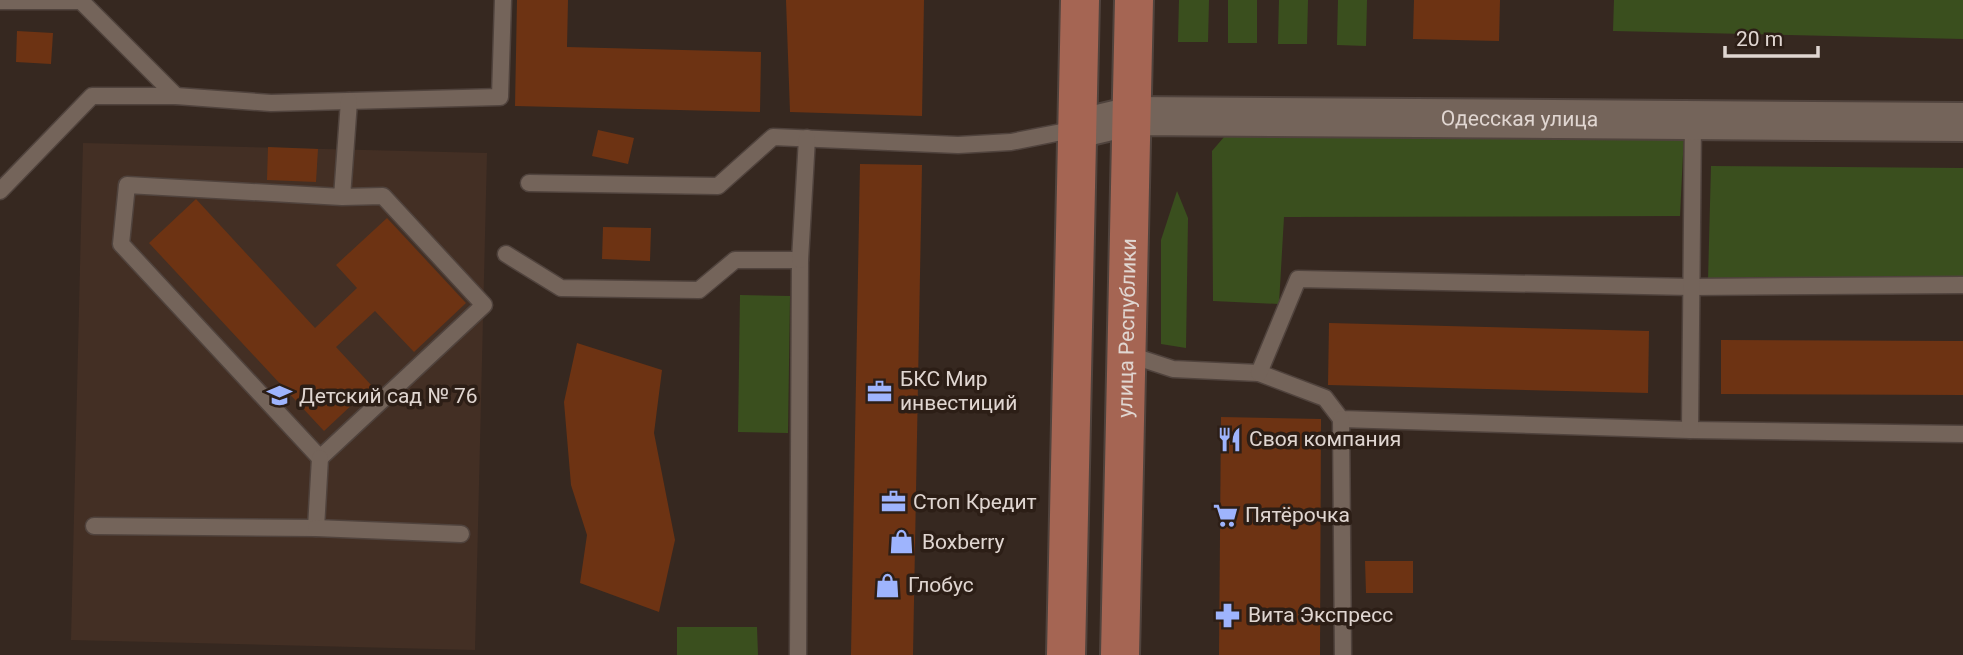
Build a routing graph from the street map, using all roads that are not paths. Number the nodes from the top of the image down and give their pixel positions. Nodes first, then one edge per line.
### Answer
1 (503, 0) edge
2 (1080, 0) edge
3 (1134, 0) edge
4 (0, 1) edge
5 (176, 96) junction
6 (349, 101) junction
7 (1132, 116) junction
8 (1693, 120) junction
9 (1963, 122) edge
10 (1077, 129) junction
11 (807, 138) junction
12 (529, 183) dead end
13 (0, 191) edge
14 (342, 197) junction
15 (506, 254) dead end
16 (800, 260) junction
17 (1963, 285) edge
18 (1691, 286) junction
19 (1125, 353) junction
20 (1259, 373) junction
21 (1341, 419) junction
22 (1689, 430) junction
23 (1963, 434) edge
24 (320, 458) junction
25 (94, 526) dead end
26 (316, 528) junction
27 (461, 534) dead end
28 (798, 655) edge
29 (1066, 655) edge
30 (1120, 655) edge
31 (1343, 655) edge

1 - 6 lane
2 - 10 main road
3 - 7 main road, улица Республики
4 - 5 lane
5 - 6 lane
5 - 13 lane
6 - 14 lane
7 - 8 street, Одесская улица
7 - 10 street, Одесская улица
7 - 19 main road, улица Республики
8 - 9 street, Одесская улица
8 - 18 lane
10 - 11 lane
10 - 29 main road
11 - 12 lane
11 - 16 lane
14 - 24 lane
14 - 24 lane
15 - 16 lane
16 - 28 lane
17 - 18 lane
18 - 20 lane
18 - 22 lane
19 - 20 lane
19 - 30 main road, улица Республики
20 - 21 lane
21 - 22 lane
21 - 31 lane
22 - 23 lane
24 - 26 lane
25 - 26 lane
26 - 27 lane

